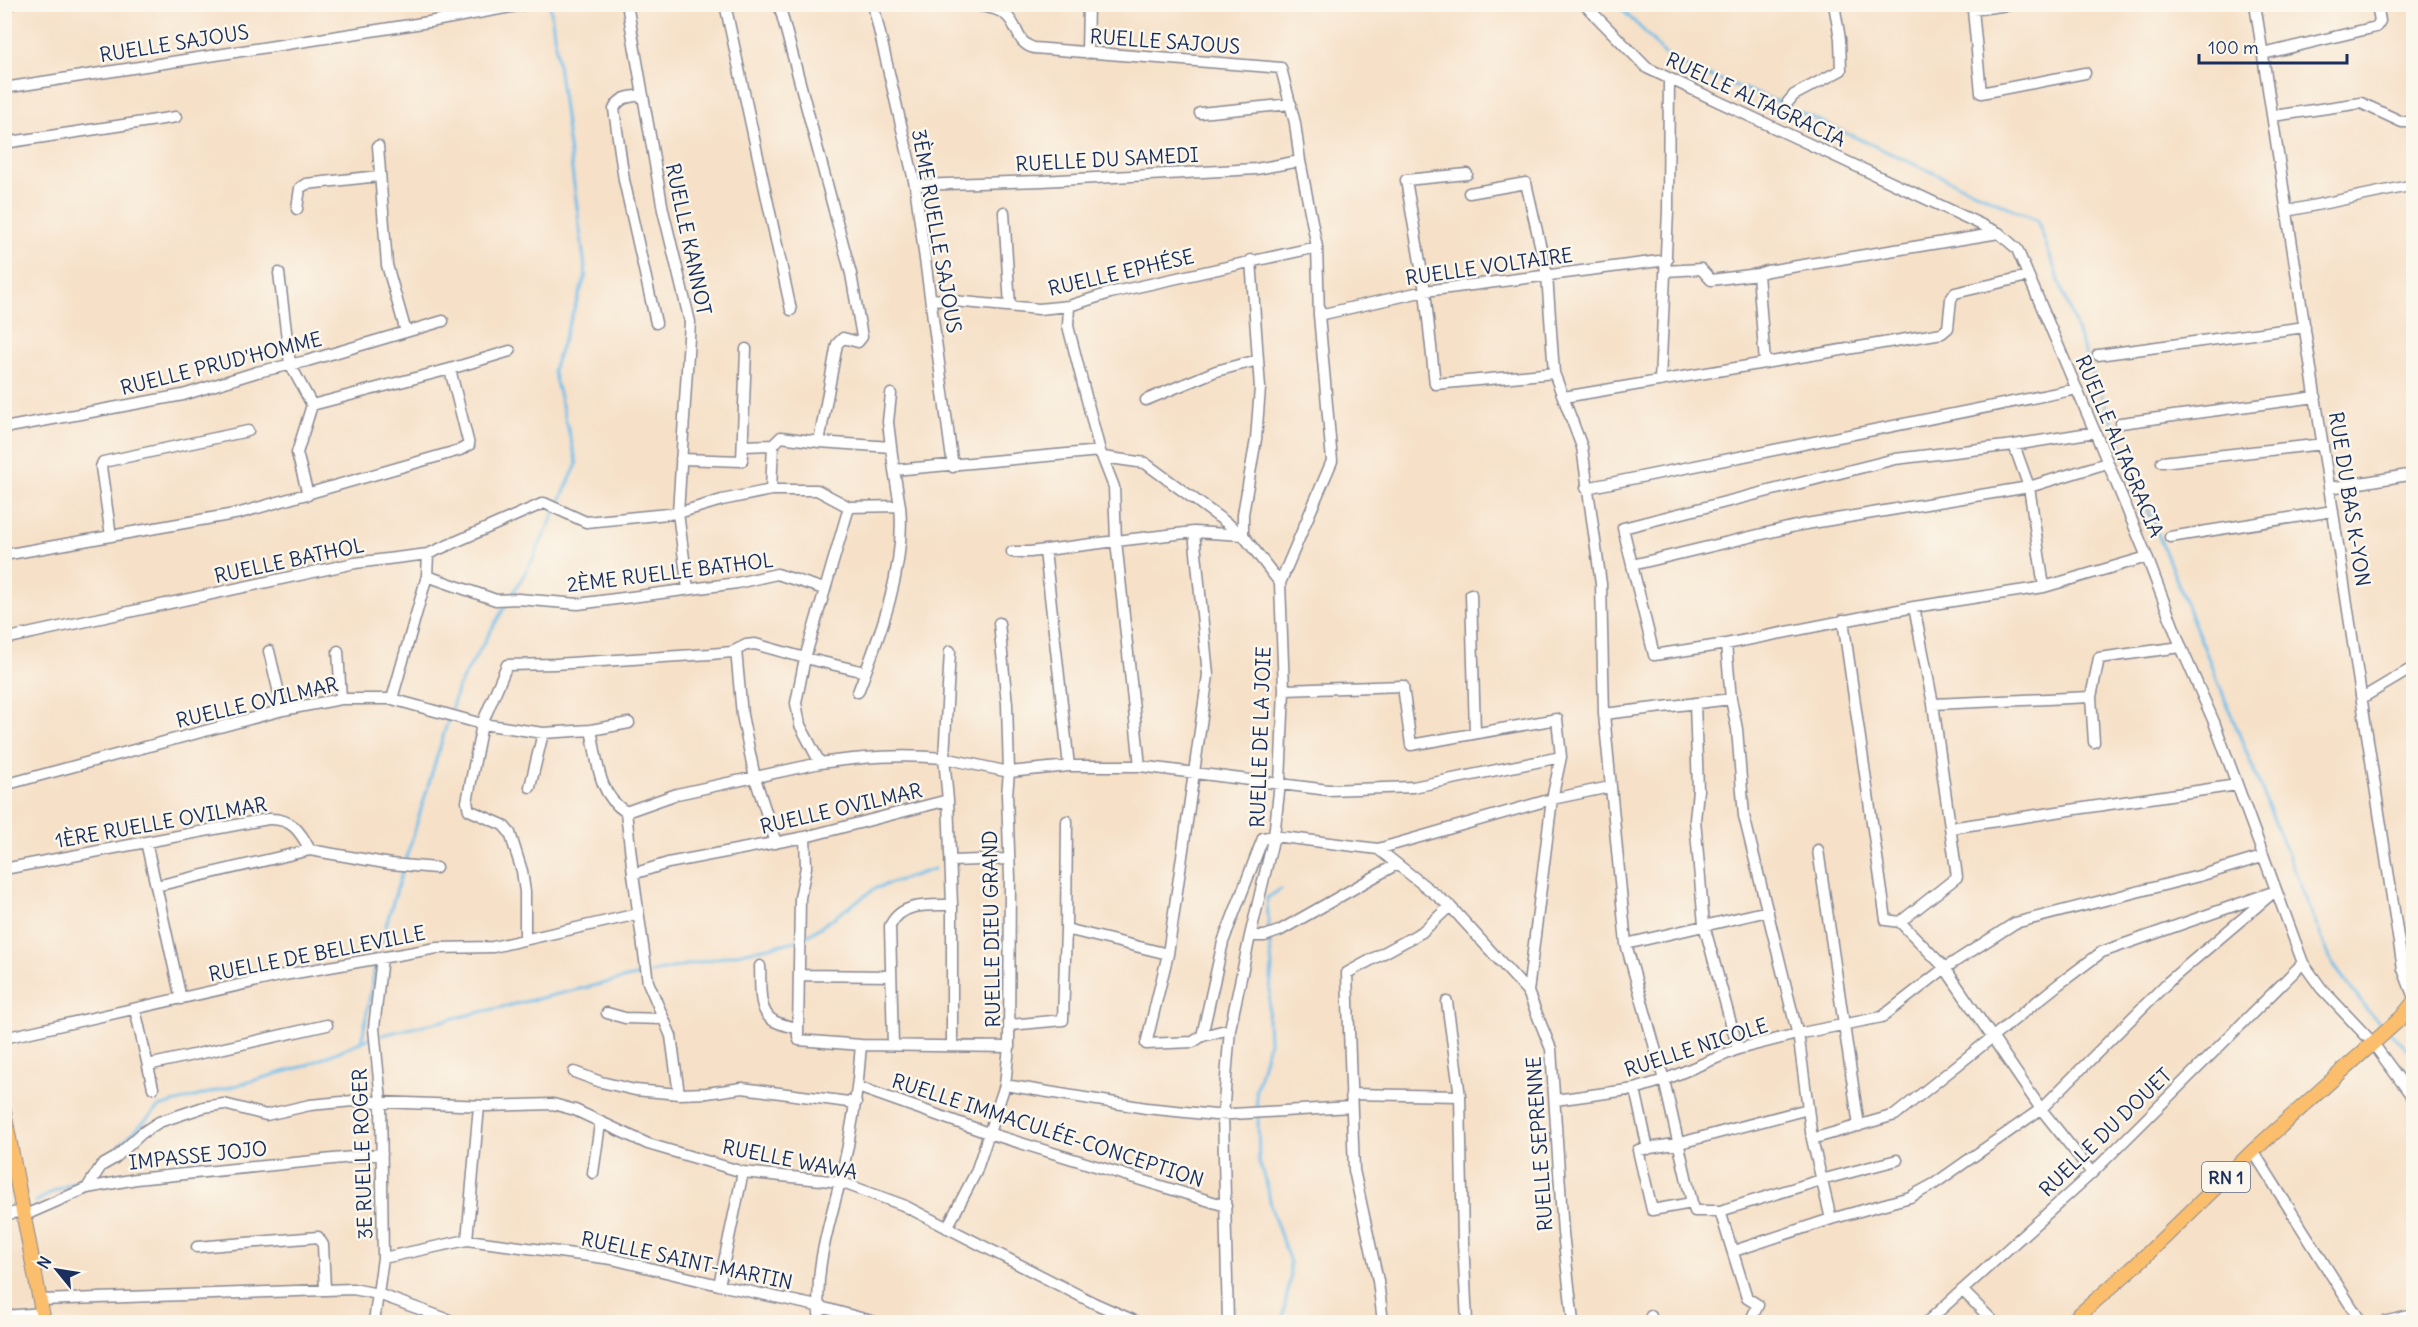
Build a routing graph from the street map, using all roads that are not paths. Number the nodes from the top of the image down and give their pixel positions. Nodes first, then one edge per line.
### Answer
1 (11, 4) edge
2 (527, 4) edge
3 (627, 4) edge
4 (725, 4) edge
5 (779, 4) edge
6 (873, 4) edge
7 (970, 4) edge
8 (1088, 4) edge
9 (1584, 4) edge
10 (1834, 4) edge
11 (2014, 4) edge
12 (2255, 4) edge
13 (2377, 4) edge
14 (4, 5) edge
15 (1973, 7) edge
16 (1087, 53) junction
17 (2263, 54) junction
18 (2085, 73) dead end
19 (1669, 79) junction
20 (4, 88) edge
21 (643, 95) junction
22 (1788, 102) dead end
23 (1291, 104) junction
24 (1200, 113) dead end
25 (2272, 116) junction
26 (176, 117) dead end
27 (2414, 122) edge
28 (4, 143) edge
29 (378, 146) dead end
30 (1300, 161) junction
31 (1467, 174) dead end
32 (379, 176) junction
33 (915, 185) junction
34 (2414, 185) edge
35 (1469, 193) dead end
36 (297, 209) dead end
37 (2287, 211) junction
38 (1004, 213) dead end
39 (1999, 233) junction
40 (1317, 247) junction
41 (1251, 261) junction
42 (1666, 265) junction
43 (279, 273) dead end
44 (1758, 274) junction
45 (1547, 275) junction
46 (2028, 276) junction
47 (1425, 291) junction
48 (932, 299) junction
49 (1010, 306) junction
50 (1069, 306) junction
51 (791, 310) dead end
52 (1319, 315) junction
53 (443, 321) dead end
54 (656, 323) dead end
55 (2305, 327) junction
56 (406, 332) junction
57 (746, 349) dead end
58 (510, 351) dead end
59 (2098, 355) dead end
60 (1258, 360) junction
61 (1766, 363) junction
62 (290, 364) junction
63 (450, 369) junction
64 (1554, 373) junction
65 (1660, 381) junction
66 (2077, 389) junction
67 (891, 394) dead end
68 (2316, 397) junction
69 (1564, 398) junction
70 (1146, 400) dead end
71 (312, 405) junction
72 (2121, 423) dead end
73 (4, 428) edge
74 (248, 431) dead end
75 (2095, 432) junction
76 (819, 442) junction
77 (2323, 444) junction
78 (773, 445) junction
79 (2014, 445) junction
80 (744, 446) junction
81 (891, 447) junction
82 (1102, 454) junction
83 (681, 459) junction
84 (2162, 462) dead end
85 (2107, 463) junction
86 (953, 466) junction
87 (894, 470) junction
88 (2414, 474) edge
89 (2029, 487) junction
90 (1586, 488) junction
91 (2330, 488) junction
92 (771, 490) junction
93 (308, 495) junction
94 (900, 506) junction
95 (849, 507) junction
96 (2333, 511) junction
97 (678, 513) junction
98 (1194, 532) junction
99 (1243, 535) junction
100 (111, 536) junction
101 (2170, 537) dead end
102 (1116, 541) junction
103 (1044, 551) junction
104 (1012, 552) dead end
105 (428, 554) junction
106 (4, 555) edge
107 (2147, 557) junction
108 (1632, 565) junction
109 (427, 576) junction
110 (1280, 583) junction
111 (2044, 587) junction
112 (824, 589) junction
113 (688, 590) junction
114 (1471, 594) dead end
115 (1914, 606) junction
116 (1844, 620) junction
117 (999, 622) dead end
118 (4, 639) edge
119 (1726, 644) junction
120 (2181, 647) junction
121 (736, 650) junction
122 (269, 651) dead end
123 (339, 651) dead end
124 (950, 651) dead end
125 (805, 658) junction
126 (2414, 667) edge
127 (865, 672) junction
128 (1284, 690) junction
129 (858, 692) dead end
130 (2091, 697) junction
131 (2362, 698) junction
132 (341, 699) junction
133 (392, 699) junction
134 (1731, 699) junction
135 (1695, 704) junction
136 (1934, 704) junction
137 (284, 710) junction
138 (1604, 714) junction
139 (629, 723) dead end
140 (482, 724) junction
141 (591, 730) junction
142 (1475, 732) junction
143 (543, 733) junction
144 (2094, 742) dead end
145 (1561, 757) junction
146 (944, 758) junction
147 (820, 763) junction
148 (1069, 765) junction
149 (1140, 766) junction
150 (1009, 772) junction
151 (1195, 773) junction
152 (755, 778) junction
153 (1280, 783) junction
154 (4, 785) edge
155 (2237, 785) junction
156 (530, 786) dead end
157 (1610, 786) junction
158 (1552, 799) junction
159 (948, 800) junction
160 (626, 812) junction
161 (1067, 821) dead end
162 (1950, 828) junction
163 (1274, 836) junction
164 (806, 837) junction
165 (146, 842) junction
166 (776, 843) junction
167 (1378, 849) junction
168 (310, 850) junction
169 (1818, 850) dead end
170 (2262, 857) junction
171 (1009, 859) junction
172 (951, 861) junction
173 (1397, 864) junction
174 (4, 868) edge
175 (436, 868) dead end
176 (633, 874) junction
177 (156, 886) junction
178 (2276, 891) junction
179 (952, 905) junction
180 (1450, 906) junction
181 (1768, 911) junction
182 (638, 914) junction
183 (1900, 922) junction
184 (1704, 925) junction
185 (1066, 929) junction
186 (1250, 936) junction
187 (525, 939) junction
188 (1626, 944) junction
189 (1168, 954) junction
190 (378, 958) junction
191 (2303, 963) junction
192 (760, 966) dead end
193 (1945, 968) junction
194 (799, 975) junction
195 (891, 976) junction
196 (1528, 992) junction
197 (181, 999) junction
198 (2414, 1000) edge
199 (1447, 1002) dead end
200 (135, 1009) junction
201 (606, 1013) dead end
202 (664, 1019) junction
203 (327, 1025) dead end
204 (1010, 1025) junction
205 (1843, 1025) junction
206 (798, 1029) junction
207 (1230, 1029) junction
208 (1797, 1034) junction
209 (1202, 1036) junction
210 (4, 1038) edge
211 (2377, 1038) junction
212 (1992, 1039) junction
213 (861, 1045) junction
214 (892, 1045) junction
215 (952, 1046) junction
216 (1009, 1047) junction
217 (1738, 1049) junction
218 (148, 1065) junction
219 (574, 1072) dead end
220 (1664, 1080) junction
221 (1005, 1085) junction
222 (858, 1087) junction
223 (153, 1088) dead end
224 (1635, 1089) junction
225 (679, 1094) junction
226 (1351, 1094) junction
227 (1460, 1096) junction
228 (2414, 1099) edge
229 (1555, 1100) junction
230 (381, 1101) junction
231 (856, 1103) junction
232 (479, 1106) junction
233 (1351, 1107) junction
234 (1808, 1109) junction
235 (2041, 1109) junction
236 (4, 1112) edge
237 (1223, 1115) junction
238 (600, 1124) junction
239 (1859, 1126) junction
240 (988, 1133) junction
241 (1812, 1139) junction
242 (1680, 1143) junction
243 (1648, 1149) junction
244 (2253, 1151) junction
245 (382, 1154) junction
246 (1897, 1160) dead end
247 (743, 1172) junction
248 (593, 1173) dead end
249 (2092, 1173) junction
250 (1821, 1180) junction
251 (840, 1182) junction
252 (87, 1188) junction
253 (1692, 1203) junction
254 (1226, 1206) junction
255 (1720, 1210) junction
256 (22, 1214) junction
257 (4, 1215) edge
258 (1831, 1219) junction
259 (947, 1228) junction
260 (467, 1240) junction
261 (197, 1247) dead end
262 (1734, 1251) junction
263 (383, 1258) junction
264 (719, 1285) junction
265 (325, 1289) junction
266 (1962, 1290) junction
267 (378, 1294) junction
268 (817, 1306) junction
269 (43, 1312) edge
270 (2414, 1315) edge
271 (4, 1316) edge
272 (374, 1323) edge
273 (455, 1323) edge
274 (820, 1323) edge
275 (875, 1323) edge
276 (1137, 1323) edge
277 (1228, 1323) edge
278 (1383, 1323) edge
279 (1467, 1323) edge
280 (1573, 1323) edge
281 (1750, 1323) edge
282 (1927, 1323) edge
283 (1994, 1323) edge
284 (2071, 1323) edge
285 (2361, 1323) edge
286 (2383, 1323) edge

1 - 14 street
2 - 20 street, RUELLE SAJOUS
3 - 21 street, RUELLE KANNOT
4 - 51 street
5 - 76 street
6 - 33 street, 3ÈME RUELLE SAJOUS
7 - 16 street, RUELLE SAJOUS
8 - 16 street
9 - 19 street, RUELLE ALTAGRACIA
10 - 22 street
11 - 15 street
12 - 17 street, RUE DU BAS K-YON
13 - 17 street
15 - 18 street
16 - 23 street, RUELLE SAJOUS
17 - 25 street, RUE DU BAS K-YON
19 - 39 street, RUELLE ALTAGRACIA
19 - 42 street
21 - 54 street
21 - 83 street, RUELLE KANNOT
23 - 24 street
23 - 30 street, RUELLE SAJOUS
25 - 27 street
25 - 37 street, RUE DU BAS K-YON
26 - 28 street
29 - 32 street
30 - 33 street, RUELLE DU SAMEDI
30 - 40 street, RUELLE DE LA JOIE
31 - 47 street
32 - 36 street
32 - 56 street
33 - 48 street, 3ÈME RUELLE SAJOUS
34 - 37 street
35 - 45 street
37 - 55 street, RUE DU BAS K-YON
38 - 49 street
39 - 44 street
39 - 46 street, RUELLE ALTAGRACIA
40 - 41 street, RUELLE EPHÉSE
40 - 52 street, RUELLE DE LA JOIE
41 - 50 street, RUELLE EPHÉSE
41 - 60 street
42 - 44 street, RUELLE VOLTAIRE
42 - 45 street, RUELLE VOLTAIRE
42 - 65 street
43 - 62 street
44 - 61 street
45 - 47 street, RUELLE VOLTAIRE
45 - 64 street
46 - 61 street
46 - 66 street, RUELLE ALTAGRACIA
47 - 52 street, RUELLE VOLTAIRE
47 - 64 street
48 - 49 street, RUELLE EPHÉSE
48 - 86 street, 3ÈME RUELLE SAJOUS
49 - 50 street, RUELLE EPHÉSE
50 - 82 street
52 - 110 street, RUELLE DE LA JOIE
53 - 56 street, RUELLE PRUD'HOMME
55 - 59 street
55 - 68 street, RUE DU BAS K-YON
56 - 62 street, RUELLE PRUD'HOMME
57 - 80 street
58 - 63 street
60 - 70 street
60 - 99 street
61 - 65 street
62 - 71 street
62 - 73 street, RUELLE PRUD'HOMME
63 - 71 street
63 - 93 street
64 - 69 street
65 - 69 street
66 - 75 street, RUELLE ALTAGRACIA
66 - 90 street
67 - 81 street
68 - 72 street
68 - 77 street, RUE DU BAS K-YON
69 - 90 street
71 - 93 street
74 - 100 street
75 - 79 street
75 - 85 street, RUELLE ALTAGRACIA
76 - 78 street
76 - 81 street
77 - 84 street
77 - 91 street, RUE DU BAS K-YON
78 - 80 street
78 - 92 street
79 - 89 street
79 - 108 street
80 - 83 street
81 - 87 street
82 - 86 street
82 - 99 street
82 - 102 street
83 - 97 street, RUELLE KANNOT
85 - 89 street
85 - 107 street, RUELLE ALTAGRACIA
86 - 87 street
87 - 94 street
88 - 91 street
89 - 108 street
89 - 111 street
90 - 138 street
91 - 96 street, RUE DU BAS K-YON
92 - 95 street, RUELLE BATHOL
92 - 97 street, RUELLE BATHOL
93 - 100 street
94 - 95 street
94 - 127 street
95 - 112 street
96 - 101 street
96 - 131 street, RUE DU BAS K-YON
97 - 105 street, RUELLE BATHOL
97 - 113 street, RUELLE KANNOT
98 - 99 street
98 - 102 street
98 - 151 street
99 - 110 street
100 - 106 street
102 - 103 street
102 - 149 street
103 - 104 street
103 - 148 street
105 - 109 street
105 - 118 street, RUELLE BATHOL
107 - 111 street
107 - 120 street, RUELLE ALTAGRACIA
108 - 119 street
109 - 113 street, 2ÈME RUELLE BATHOL
109 - 133 street
110 - 128 street, RUELLE DE LA JOIE
111 - 115 street
112 - 113 street, 2ÈME RUELLE BATHOL
112 - 125 street
114 - 142 street
115 - 116 street
115 - 136 street
116 - 119 street
116 - 183 street
117 - 150 street, RUELLE DIEU GRAND
119 - 134 street
120 - 130 street
120 - 155 street, RUELLE ALTAGRACIA
121 - 125 street
121 - 140 street
121 - 152 street
122 - 137 street
123 - 132 street
124 - 146 street, RUELLE OVILMAR
125 - 127 street
125 - 147 street
126 - 131 street
127 - 129 street
128 - 142 street
128 - 153 street, RUELLE DE LA JOIE
130 - 136 street
130 - 144 street
131 - 198 street, RUE DU BAS K-YON
132 - 133 street, RUELLE OVILMAR
132 - 137 street, RUELLE OVILMAR
133 - 140 street, RUELLE OVILMAR
134 - 135 street
134 - 181 street
135 - 138 street
135 - 184 street
136 - 162 street
137 - 154 street, RUELLE OVILMAR
138 - 157 street
139 - 141 street, RUELLE OVILMAR
140 - 143 street, RUELLE OVILMAR
140 - 187 street
141 - 143 street, RUELLE OVILMAR
141 - 160 street
142 - 145 street
143 - 156 street
145 - 153 street
145 - 158 street
146 - 147 street
146 - 150 street
146 - 159 street, RUELLE OVILMAR
147 - 152 street
148 - 149 street
148 - 150 street
149 - 151 street
150 - 171 street, RUELLE DIEU GRAND
151 - 153 street
151 - 189 street
152 - 160 street
152 - 166 street
153 - 163 street, RUELLE DE LA JOIE
155 - 162 street
155 - 170 street, RUELLE ALTAGRACIA
157 - 158 street
157 - 188 street
158 - 167 street
158 - 196 street
159 - 164 street, RUELLE OVILMAR
159 - 172 street
160 - 176 street
161 - 185 street
162 - 183 street
163 - 167 street
163 - 186 street, RUELLE DE LA JOIE
163 - 209 street
164 - 166 street, RUELLE OVILMAR
164 - 194 street
165 - 168 street, 1ÈRE RUELLE OVILMAR
165 - 174 street, 1ÈRE RUELLE OVILMAR
165 - 177 street
166 - 176 street, RUELLE OVILMAR
167 - 173 street, RUELLE SEPRENNE
168 - 175 street
168 - 177 street
169 - 205 street
170 - 178 street, RUELLE ALTAGRACIA
170 - 193 street
171 - 172 street
171 - 204 street, RUELLE DIEU GRAND
172 - 179 street
173 - 180 street, RUELLE SEPRENNE
173 - 186 street
176 - 182 street
177 - 197 street
178 - 191 street, RUELLE ALTAGRACIA
178 - 212 street
178 - 235 street
179 - 195 street
179 - 215 street
180 - 196 street, RUELLE SEPRENNE
180 - 226 street
181 - 184 street
181 - 208 street
182 - 187 street, RUELLE DE BELLEVILLE
182 - 202 street
183 - 193 street
184 - 188 street
184 - 217 street
185 - 189 street
185 - 204 street
186 - 207 street, RUELLE DE LA JOIE
187 - 190 street, RUELLE DE BELLEVILLE
188 - 220 street
189 - 209 street
190 - 197 street, RUELLE DE BELLEVILLE
190 - 230 street, 3E RUELLE ROGER
191 - 211 street, RUELLE ALTAGRACIA
191 - 249 street, RUELLE DU DOUET
192 - 206 street
193 - 205 street, RUELLE NICOLE
193 - 212 street
194 - 195 street
194 - 206 street
195 - 214 street
196 - 229 street, RUELLE SEPRENNE
197 - 200 street, RUELLE DE BELLEVILLE
198 - 211 main road, RN 1
199 - 227 street
200 - 210 street, RUELLE DE BELLEVILLE
200 - 218 street
201 - 202 street
202 - 225 street
203 - 218 street
204 - 216 street, RUELLE DIEU GRAND
205 - 208 street, RUELLE NICOLE
205 - 239 street
206 - 213 street
207 - 209 street
207 - 237 street, RUELLE DE LA JOIE
208 - 217 street, RUELLE NICOLE
208 - 234 street
211 - 228 street, RUELLE ALTAGRACIA
211 - 244 main road, RN 1
212 - 235 street
212 - 239 street
213 - 214 street
213 - 222 street
214 - 215 street
215 - 216 street
216 - 221 street, RUELLE DIEU GRAND
217 - 220 street, RUELLE NICOLE
218 - 223 street
219 - 225 street
220 - 224 street, RUELLE NICOLE
220 - 242 street
221 - 237 street
221 - 240 street, RUELLE DIEU GRAND
222 - 231 street
222 - 240 street, RUELLE IMMACULÉE-CONCEPTION
224 - 229 street, RUELLE NICOLE
224 - 243 street
225 - 231 street
226 - 227 street
226 - 233 street
227 - 279 street
229 - 280 street, RUELLE SEPRENNE
230 - 232 street, RUELLE WAWA
230 - 245 street, 3E RUELLE ROGER
230 - 252 street, RUELLE WAWA
231 - 251 street
232 - 238 street, RUELLE WAWA
232 - 260 street
233 - 237 street
233 - 278 street
234 - 241 street
234 - 242 street
235 - 249 street
235 - 258 street
236 - 256 main road
237 - 254 street, RUELLE DE LA JOIE
238 - 247 street, RUELLE WAWA
238 - 248 street
239 - 241 street
240 - 254 street, RUELLE IMMACULÉE-CONCEPTION
240 - 259 street, RUELLE DIEU GRAND
241 - 250 street
242 - 243 street
242 - 253 street
243 - 253 street
244 - 284 main road, RN 1
244 - 285 street
245 - 252 street, IMPASSE JOJO
245 - 263 street, 3E RUELLE ROGER
246 - 250 street
247 - 251 street, RUELLE WAWA
247 - 264 street
249 - 266 street, RUELLE DU DOUET
250 - 255 street
250 - 258 street
251 - 259 street, RUELLE WAWA
251 - 268 street
252 - 256 street, IMPASSE JOJO
253 - 255 street
254 - 277 street, RUELLE DE LA JOIE
255 - 262 street
256 - 257 street, IMPASSE JOJO
256 - 269 main road
258 - 262 street
259 - 276 street, RUELLE WAWA
260 - 263 street, RUELLE SAINT-MARTIN
260 - 264 street, RUELLE SAINT-MARTIN
261 - 265 street
262 - 281 street
263 - 267 street, 3E RUELLE ROGER
264 - 268 street, RUELLE SAINT-MARTIN
265 - 267 street
265 - 269 street
266 - 282 street, RUELLE DU DOUET
266 - 283 street
267 - 272 street, 3E RUELLE ROGER
267 - 273 street
268 - 274 street
268 - 275 street, RUELLE SAINT-MARTIN
269 - 271 street
270 - 286 street

